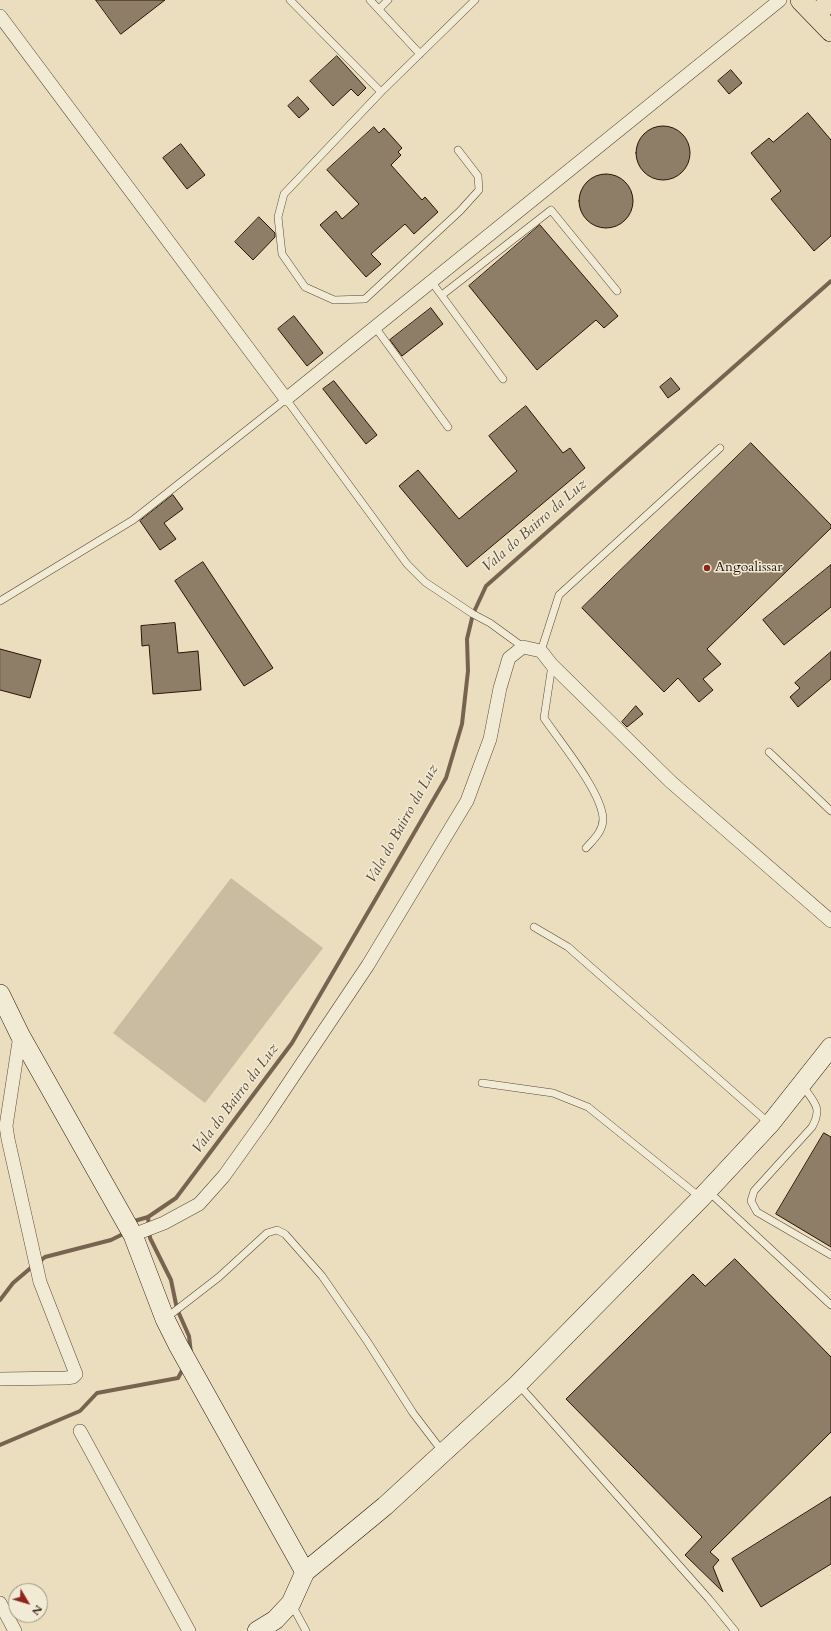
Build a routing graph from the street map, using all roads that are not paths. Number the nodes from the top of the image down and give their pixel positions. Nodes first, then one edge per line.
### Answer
1 (290, 0) edge
2 (370, 0) edge
3 (388, 0) edge
4 (475, 0) edge
5 (780, 0) edge
6 (801, 0) edge
7 (827, 0) edge
8 (831, 4) edge
9 (379, 9) junction
10 (0, 16) edge
11 (831, 31) edge
12 (420, 54) junction
13 (381, 92) junction
14 (458, 150) dead end
15 (431, 281) junction
16 (617, 291) dead end
17 (442, 295) junction
18 (375, 327) junction
19 (503, 378) dead end
20 (286, 399) junction
21 (448, 428) dead end
22 (720, 448) dead end
23 (0, 601) edge
24 (523, 647) junction
25 (541, 651) junction
26 (552, 665) junction
27 (769, 752) dead end
28 (831, 811) edge
29 (586, 848) dead end
30 (831, 921) edge
31 (534, 928) dead end
32 (0, 994) edge
33 (20, 1035) junction
34 (831, 1047) edge
35 (482, 1083) dead end
36 (802, 1084) junction
37 (770, 1124) junction
38 (704, 1194) junction
39 (133, 1235) junction
40 (831, 1255) edge
41 (831, 1305) edge
42 (164, 1319) junction
43 (0, 1379) edge
44 (518, 1384) junction
45 (80, 1431) dead end
46 (444, 1452) junction
47 (305, 1572) junction
48 (0, 1603) edge
49 (290, 1603) junction
50 (15, 1631) edge
51 (188, 1631) edge
52 (257, 1631) edge
53 (306, 1631) edge
54 (735, 1631) edge

1 - 13 lane
2 - 9 lane
3 - 9 lane
4 - 12 lane
5 - 15 street
6 - 11 main road
7 - 8 main road
9 - 12 lane
10 - 20 street
12 - 13 lane
13 - 14 lane
15 - 17 lane
15 - 18 street
16 - 17 lane
17 - 19 lane
18 - 20 street
18 - 21 lane
20 - 23 lane
20 - 24 lane
22 - 25 lane
24 - 25 street
24 - 39 street
25 - 26 street
26 - 29 lane
26 - 30 street
27 - 28 lane
31 - 37 lane
32 - 33 street
33 - 39 street
33 - 43 street
34 - 36 street
35 - 38 lane
36 - 37 street
36 - 40 lane
37 - 38 street
38 - 41 lane
38 - 44 street
39 - 42 street
42 - 46 lane
42 - 47 street
44 - 46 street
44 - 54 lane
45 - 51 street
46 - 47 street
47 - 49 street
48 - 50 street
49 - 52 street
49 - 53 lane

